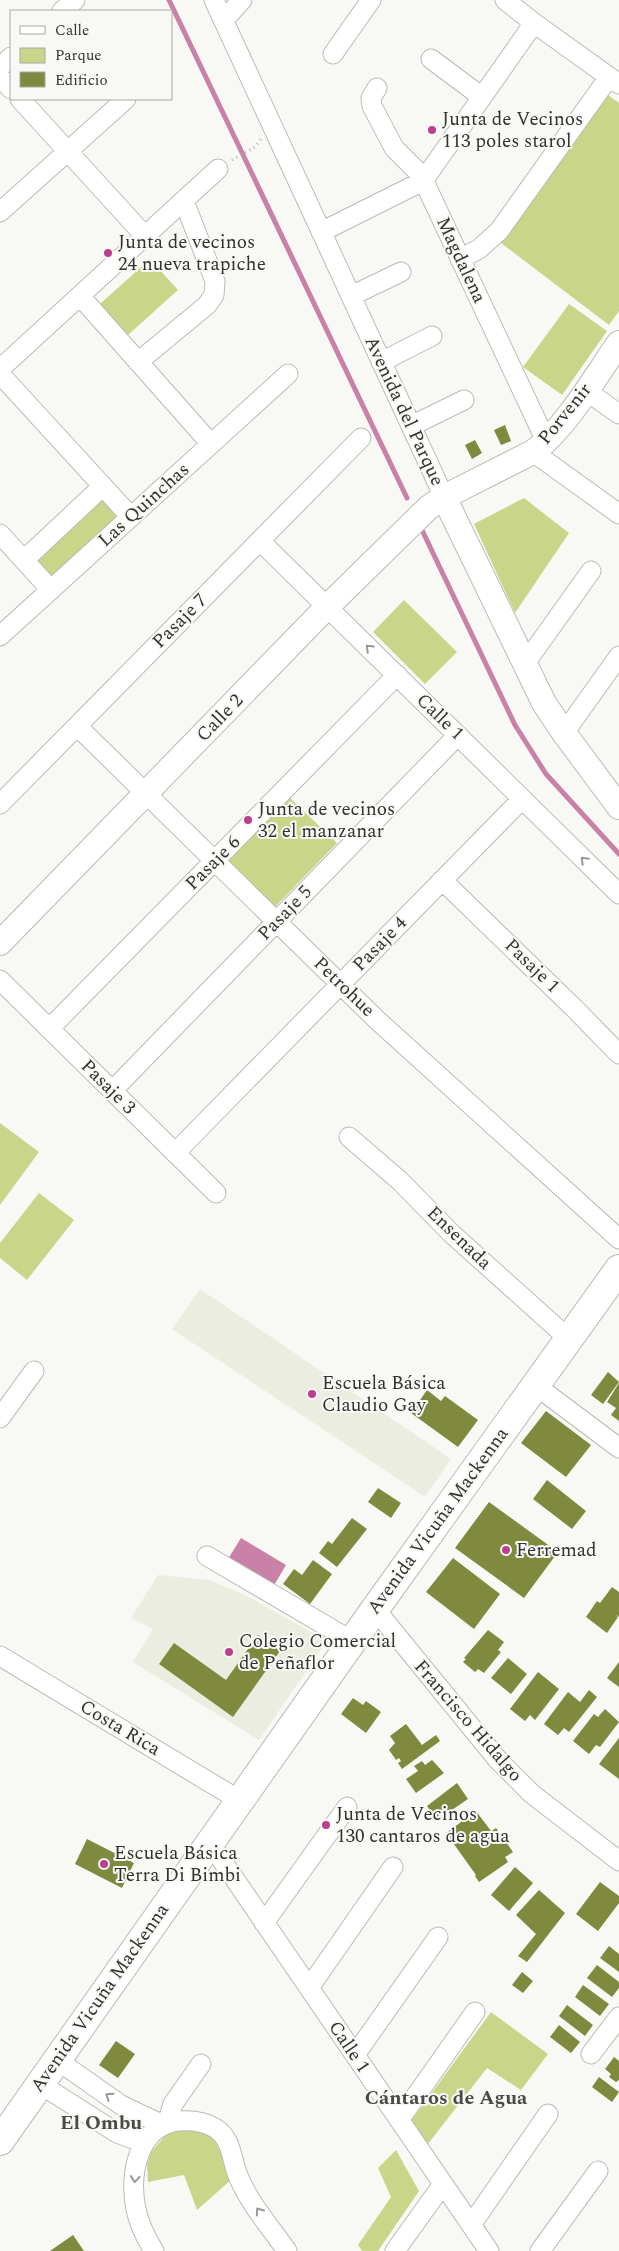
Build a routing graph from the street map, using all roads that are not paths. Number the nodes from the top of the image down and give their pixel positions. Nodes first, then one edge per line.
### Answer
1 (75, 0) edge
2 (214, 0) edge
3 (242, 0) edge
4 (371, 0) edge
5 (505, 0) edge
6 (63, 10) edge
7 (224, 20) junction
8 (534, 23) junction
9 (333, 54) dead end
10 (10, 58) edge
11 (431, 59) dead end
12 (0, 67) edge
13 (0, 77) edge
14 (614, 81) edge
15 (10, 88) edge
16 (377, 88) dead end
17 (482, 97) junction
18 (21, 100) edge
19 (125, 100) edge
20 (68, 151) junction
21 (226, 164) road end
22 (423, 181) junction
23 (184, 200) junction
24 (0, 212) edge
25 (321, 232) junction
26 (145, 236) junction
27 (460, 259) junction
28 (401, 272) dead end
29 (80, 296) junction
30 (351, 296) junction
31 (432, 336) dead end
32 (619, 343) edge
33 (138, 362) junction
34 (381, 362) junction
35 (0, 369) edge
36 (0, 374) edge
37 (288, 374) dead end
38 (585, 390) junction
39 (464, 400) dead end
40 (619, 414) edge
41 (411, 426) junction
42 (361, 438) dead end
43 (211, 444) junction
44 (540, 447) junction
45 (103, 486) junction
46 (444, 497) junction
47 (619, 514) edge
48 (131, 517) junction
49 (0, 534) edge
50 (260, 541) junction
51 (24, 560) junction
52 (591, 571) dead end
53 (51, 590) junction
54 (327, 607) junction
55 (0, 636) edge
56 (619, 656) edge
57 (524, 665) junction
58 (397, 675) junction
59 (77, 726) junction
60 (564, 733) junction
61 (458, 735) junction
62 (147, 793) junction
63 (617, 797) edge
64 (522, 798) junction
65 (0, 804) edge
66 (215, 860) junction
67 (442, 880) junction
68 (619, 894) edge
69 (277, 921) junction
70 (0, 943) edge
71 (0, 980) edge
72 (340, 984) junction
73 (50, 1029) junction
74 (619, 1054) edge
75 (112, 1091) junction
76 (349, 1137) dead end
77 (175, 1153) junction
78 (216, 1193) dead end
79 (619, 1239) edge
80 (619, 1270) edge
81 (569, 1339) junction
82 (34, 1371) dead end
83 (535, 1385) junction
84 (0, 1418) edge
85 (619, 1448) edge
86 (207, 1556) dead end
87 (375, 1608) junction
88 (352, 1641) junction
89 (0, 1656) edge
90 (240, 1800) junction
91 (347, 1807) dead end
92 (210, 1843) junction
93 (619, 1861) edge
94 (393, 1867) dead end
95 (264, 1923) junction
96 (438, 1936) dead end
97 (309, 1988) junction
98 (475, 2012) dead end
99 (619, 2016) edge
100 (591, 2054) dead end
101 (355, 2055) junction
102 (57, 2060) junction
103 (201, 2064) dead end
104 (40, 2084) junction
105 (548, 2114) dead end
106 (399, 2120) junction
107 (156, 2131) junction
108 (0, 2141) edge
109 (598, 2171) dead end
110 (443, 2184) junction
111 (471, 2225) junction
112 (484, 2249) edge
113 (154, 2251) edge
114 (287, 2251) edge
115 (395, 2251) edge
116 (540, 2251) edge

1 - 6 street
2 - 7 street, Avenida del Parque
3 - 7 street
4 - 9 street
5 - 8 street
7 - 25 street, Avenida del Parque
8 - 14 street
8 - 17 street
10 - 12 street
11 - 17 street
13 - 15 street
14 - 27 street
16 - 22 street, Magdalena
17 - 22 street
18 - 20 street
19 - 20 street
20 - 24 street
20 - 26 street
21 - 23 street
22 - 25 street
22 - 27 street, Magdalena
23 - 26 street
23 - 33 street
25 - 30 street, Avenida del Parque
26 - 29 street
27 - 44 street, Magdalena
28 - 30 street
29 - 33 street
29 - 35 street
30 - 34 street, Avenida del Parque
31 - 34 street
32 - 38 street, Porvenir
33 - 43 street
34 - 41 street, Avenida del Parque
36 - 45 street
37 - 43 street, Las Quinchas
38 - 40 street
38 - 44 street, Porvenir
39 - 41 street
41 - 46 street, Avenida del Parque
42 - 50 street, Pasaje 7
43 - 48 street, Las Quinchas
44 - 46 street, Porvenir
44 - 47 street
45 - 48 street
45 - 51 street
46 - 54 street, Calle 2
46 - 57 street, Avenida del Parque
48 - 53 street, Las Quinchas
49 - 51 street
50 - 54 street, Calle 1
50 - 59 street, Pasaje 7
51 - 53 street
52 - 57 street
53 - 55 street, Las Quinchas
58 -> 54 street, Calle 1
54 - 62 street, Calle 2
56 - 60 street
57 - 60 street, Avenida del Parque
58 - 61 street, Calle 1
58 - 66 street, Pasaje 6
59 - 62 street, Petrohue
59 - 65 street, Pasaje 7
60 - 63 street, Avenida del Parque
61 - 64 street, Calle 1
61 - 69 street, Pasaje 5
62 - 66 street, Petrohue
62 - 70 street, Calle 2
64 - 67 street, Pasaje 4
68 -> 64 street, Calle 1
66 - 69 street, Petrohue
66 - 73 street, Pasaje 6
67 - 72 street, Pasaje 4
67 - 74 street, Pasaje 1
69 - 72 street, Petrohue
69 - 75 street, Pasaje 5
71 - 73 street, Pasaje 3
72 - 77 street, Pasaje 4
72 - 79 street, Petrohue
73 - 75 street, Pasaje 3
75 - 77 street, Pasaje 3
76 - 81 street, Ensenada
77 - 78 street, Pasaje 3
80 - 81 main road, Avenida Vicuña Mackenna
81 - 83 main road, Avenida Vicuña Mackenna
82 - 84 street
83 - 85 street
83 - 87 main road, Avenida Vicuña Mackenna
86 - 88 street
87 - 88 main road, Avenida Vicuña Mackenna
87 - 93 street, Francisco Hidalgo
88 - 90 main road, Avenida Vicuña Mackenna
89 - 90 street, Costa Rica
90 - 92 main road, Avenida Vicuña Mackenna
91 - 95 street
92 - 95 street, Calle 1
92 - 102 main road, Avenida Vicuña Mackenna
94 - 97 street
95 - 97 street, Calle 1
96 - 101 street
97 - 101 street, Calle 1
98 - 106 street
99 - 100 street
101 - 106 street, Calle 1
102 - 104 main road, Avenida Vicuña Mackenna
107 -> 102 street
103 - 107 street
104 - 107 street
104 - 108 main road, Avenida Vicuña Mackenna
105 - 111 street
106 - 110 street, Calle 1
107 -> 113 street
114 -> 107 street
109 - 116 street
110 - 111 street, Calle 1
110 - 115 street
111 - 112 street, Calle 1

